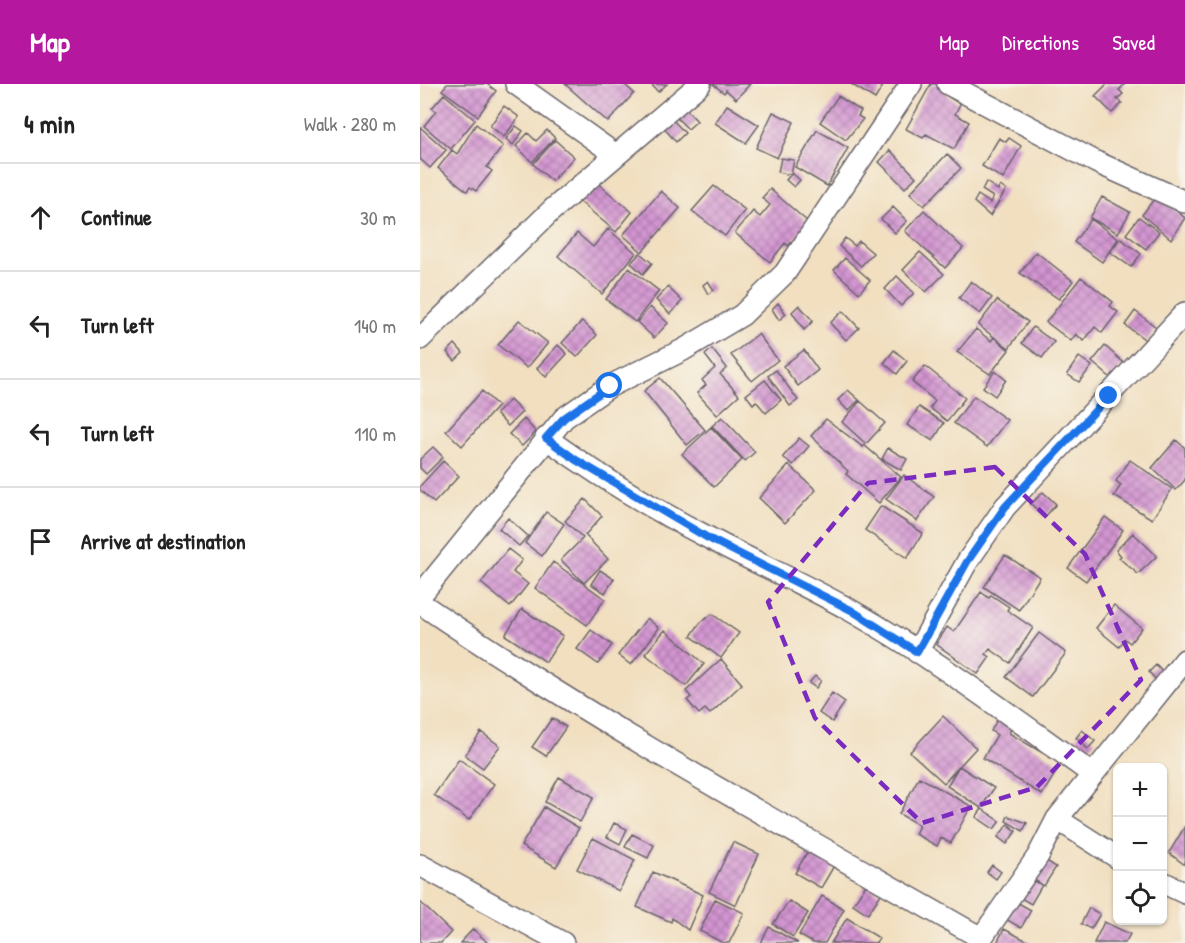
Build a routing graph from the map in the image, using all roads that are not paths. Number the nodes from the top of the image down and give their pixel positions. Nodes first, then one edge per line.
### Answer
1 (516, 84) edge
2 (700, 84) edge
3 (911, 84) edge
4 (948, 84) edge
5 (616, 154) junction
6 (1185, 202) edge
7 (1185, 313) edge
8 (420, 339) edge
9 (546, 438) junction
10 (420, 596) edge
11 (420, 603) edge
12 (917, 652) junction
13 (1185, 660) edge
14 (1091, 773) junction
15 (1057, 819) junction
16 (1113, 855) edge
17 (420, 865) edge
18 (1167, 884) edge
19 (1185, 893) edge
20 (980, 940) edge
21 (563, 943) edge

1 - 5 street
2 - 5 street
3 - 9 street
4 - 6 street
5 - 8 street
7 - 12 street
9 - 10 street
9 - 12 street
11 - 20 street
12 - 14 street
13 - 14 street
14 - 15 street
15 - 16 street
15 - 20 street
17 - 21 street
18 - 19 street

